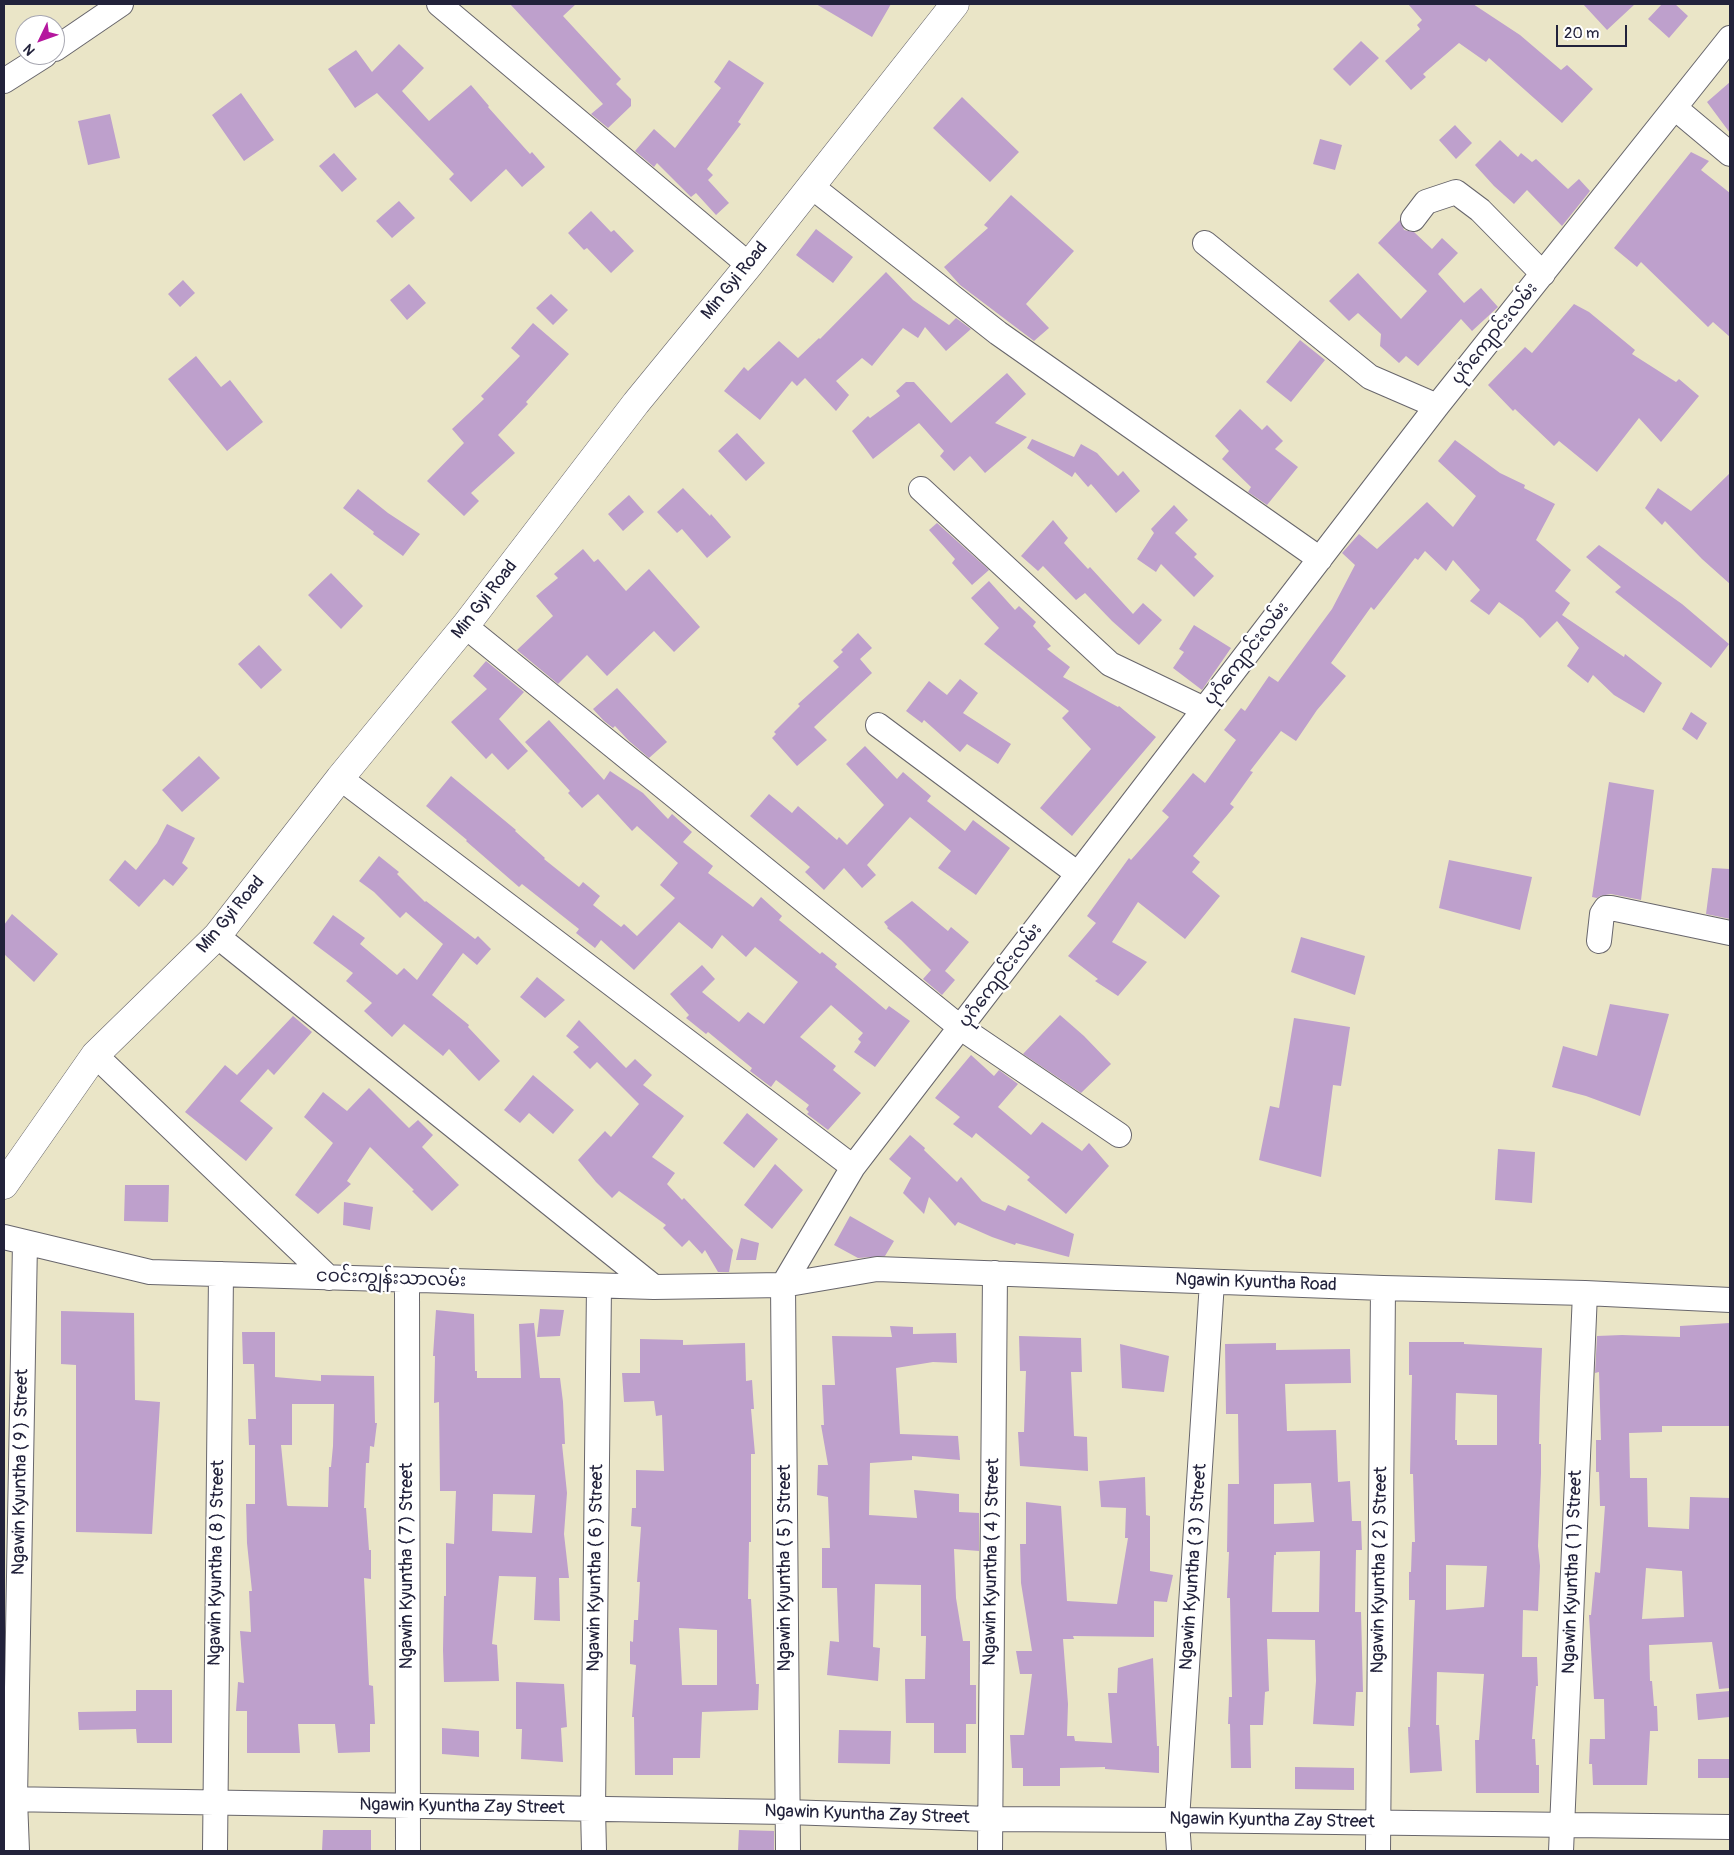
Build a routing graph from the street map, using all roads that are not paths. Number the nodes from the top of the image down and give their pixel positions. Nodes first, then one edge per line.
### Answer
1 (121, 4) edge
2 (440, 4) edge
3 (955, 4) edge
4 (1730, 38) edge
5 (65, 41) edge
6 (30, 65) edge
7 (4, 81) edge
8 (1675, 108) junction
9 (1730, 154) edge
10 (812, 186) junction
11 (1413, 219) dead end
12 (1205, 243) dead end
13 (749, 265) junction
14 (1543, 274) junction
15 (1437, 406) junction
16 (921, 490) dead end
17 (1320, 559) junction
18 (465, 626) junction
19 (1204, 709) junction
20 (878, 725) dead end
21 (340, 778) junction
22 (1078, 874) junction
23 (1730, 933) edge
24 (218, 936) junction
25 (1599, 941) dead end
26 (961, 1028) junction
27 (95, 1055) junction
28 (1119, 1135) dead end
29 (853, 1167) junction
30 (4, 1185) edge
31 (14, 1239) edge
32 (221, 1274) junction
33 (995, 1274) junction
34 (329, 1278) junction
35 (407, 1280) junction
36 (1212, 1282) junction
37 (784, 1285) junction
38 (599, 1286) junction
39 (654, 1287) junction
40 (1383, 1288) junction
41 (1585, 1293) junction
42 (1730, 1300) edge
43 (9, 1799) edge
44 (214, 1803) junction
45 (407, 1806) junction
46 (593, 1809) junction
47 (787, 1812) junction
48 (990, 1819) junction
49 (1177, 1820) junction
50 (1377, 1822) junction
51 (1562, 1824) junction
52 (1730, 1827) edge
53 (17, 1851) edge
54 (215, 1851) edge
55 (408, 1851) edge
56 (594, 1851) edge
57 (788, 1851) edge
58 (990, 1851) edge
59 (1179, 1851) edge
60 (1378, 1851) edge
61 (1561, 1851) edge

1 - 5 street
2 - 13 street
3 - 10 main road, Min Gyi Road
4 - 8 street, ပုဂံကျောင်းလမ်း
6 - 7 street
8 - 9 street
8 - 14 street, ပုဂံကျောင်းလမ်း
10 - 13 main road, Min Gyi Road
10 - 17 street
11 - 14 street
12 - 15 street
13 - 18 main road, Min Gyi Road
14 - 15 street, ပုဂံကျောင်းလမ်း
15 - 17 street, ပုဂံကျောင်းလမ်း
16 - 19 street
17 - 19 street, ပုဂံကျောင်းလမ်း
18 - 21 main road, Min Gyi Road
18 - 26 street
19 - 22 street, ပုဂံကျောင်းလမ်း
20 - 22 street
21 - 24 main road, Min Gyi Road
21 - 29 street
22 - 26 street, ပုဂံကျောင်းလမ်း
23 - 25 street
24 - 27 main road, Min Gyi Road
24 - 39 street
26 - 28 street
26 - 29 street, ပုဂံကျောင်းလမ်း
27 - 30 main road, Min Gyi Road
27 - 34 street
29 - 37 street, ပုဂံကျောင်းလမ်း
31 - 32 street, ငဝင်းကျွန်းသာလမ်း
31 - 43 street, Ngawin Kyuntha ( 9 ) Street
32 - 34 street, ငဝင်းကျွန်းသာလမ်း
32 - 44 street, Ngawin Kyuntha ( 8 ) Street
33 - 36 street, Ngawin Kyuntha Road
33 - 37 street, Ngawin Kyuntha Road
33 - 48 street, Ngawin Kyuntha ( 4 ) Street
34 - 35 street, ငဝင်းကျွန်းသာလမ်း
35 - 38 street, ငဝင်းကျွန်းသာလမ်း
35 - 45 street, Ngawin Kyuntha ( 7 ) Street
36 - 40 street, Ngawin Kyuntha Road
36 - 49 street, Ngawin Kyuntha ( 3 ) Street
37 - 39 street, ငဝင်းကျွန်းသာလမ်း
37 - 47 street, Ngawin Kyuntha ( 5 ) Street
38 - 39 street, ငဝင်းကျွန်းသာလမ်း
38 - 46 street, Ngawin Kyuntha ( 6 ) Street
40 - 41 street, Ngawin Kyuntha Road
40 - 50 street, Ngawin Kyuntha ( 2 ) Street
41 - 42 street, Ngawin Kyuntha Road
41 - 51 street, Ngawin Kyuntha ( 1 ) Street
43 - 44 street, Ngawin Kyuntha Zay Street
43 - 53 street, Ngawin Kyuntha ( 9 ) Street
44 - 45 street, Ngawin Kyuntha Zay Street
44 - 54 street, Ngawin Kyuntha ( 8 ) Street
45 - 46 street, Ngawin Kyuntha Zay Street
45 - 55 street, Ngawin Kyuntha ( 7 ) Street
46 - 47 street, Ngawin Kyuntha Zay Street
46 - 56 street, Ngawin Kyuntha ( 6 ) Street
47 - 48 street, Ngawin Kyuntha Zay Street
47 - 57 street, Ngawin Kyuntha ( 5 ) Street
48 - 49 street, Ngawin Kyuntha Zay Street
48 - 58 street, Ngawin Kyuntha ( 4 ) Street
49 - 50 street, Ngawin Kyuntha Zay Street
49 - 59 street, Ngawin Kyuntha ( 3 ) Street
50 - 51 street, Ngawin Kyuntha Zay Street
50 - 60 street, Ngawin Kyuntha ( 2 ) Street
51 - 52 street, Ngawin Kyuntha Zay Street
51 - 61 street, Ngawin Kyuntha ( 1 ) Street

